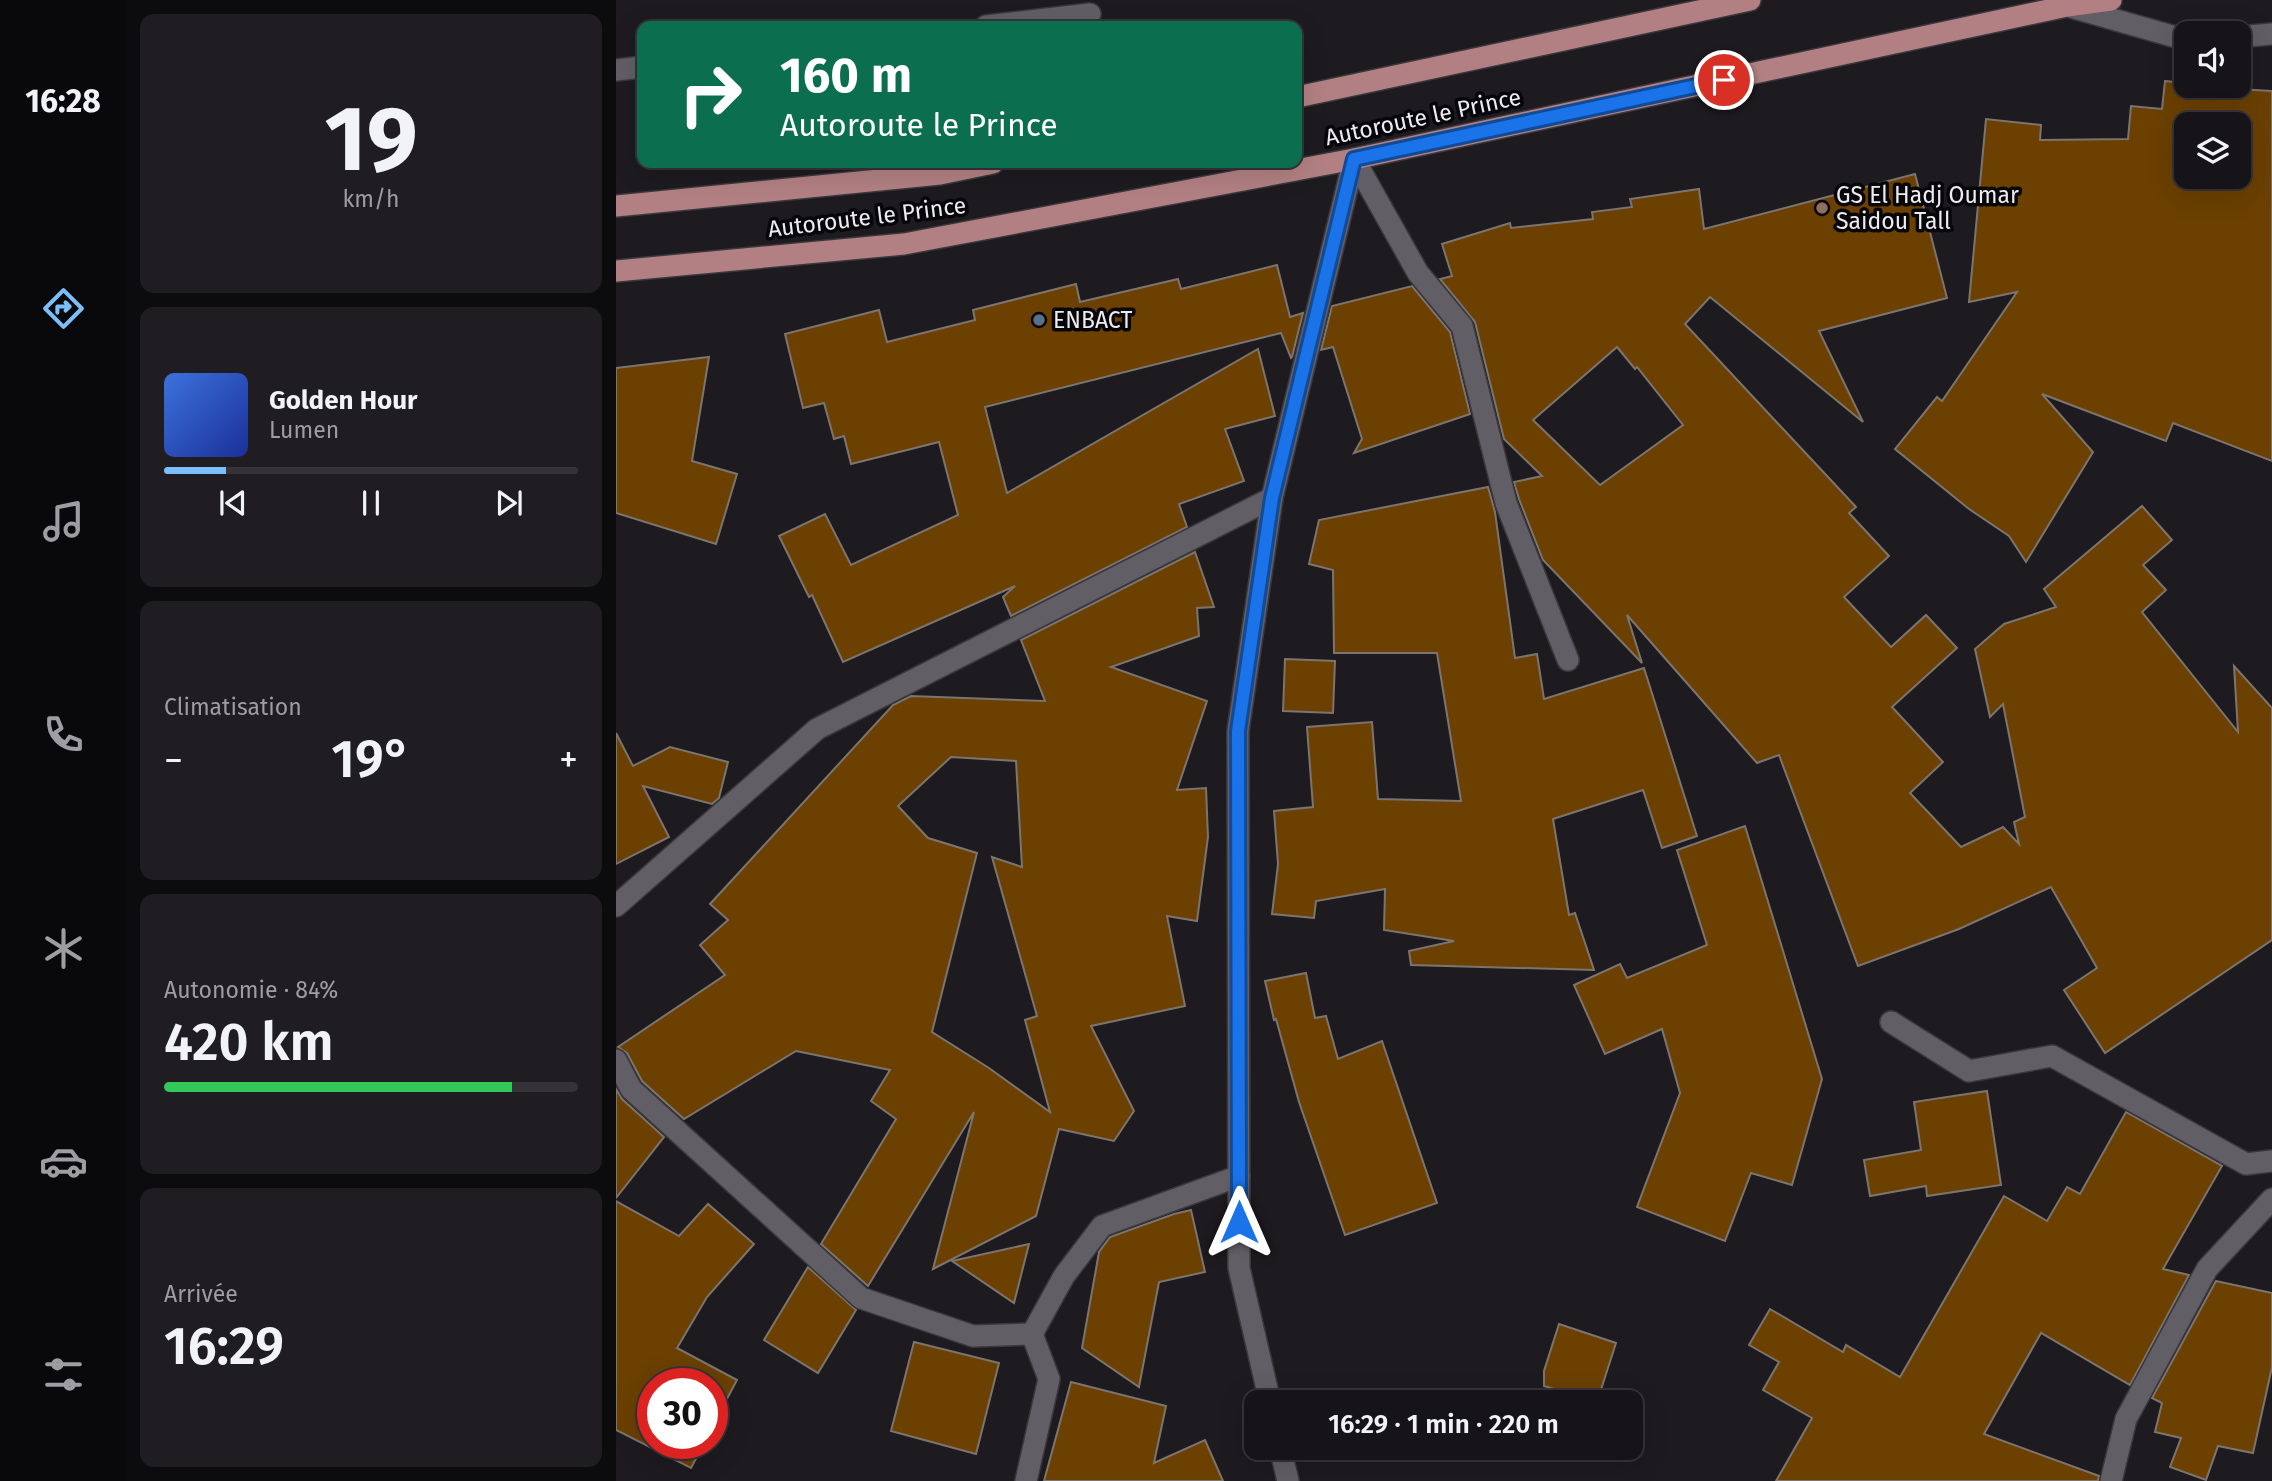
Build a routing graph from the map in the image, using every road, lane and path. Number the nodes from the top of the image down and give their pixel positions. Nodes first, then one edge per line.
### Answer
1 (1750, 0) edge
2 (2110, 0) edge
3 (2067, 6) junction
4 (1090, 14) dead end
5 (1029, 21) edge
6 (2272, 34) edge
7 (2251, 36) edge
8 (2174, 37) edge
9 (637, 68) edge
10 (616, 70) edge
11 (1302, 96) edge
12 (1354, 159) junction
13 (969, 168) edge
14 (616, 206) edge
15 (616, 271) edge
16 (1272, 498) junction
17 (1568, 660) dead end
18 (617, 902) edge
19 (1891, 1022) dead end
20 (616, 1060) edge
21 (2272, 1161) edge
22 (1238, 1176) junction
23 (2272, 1199) edge
24 (1032, 1334) junction
25 (1267, 1390) edge
26 (1283, 1460) edge
27 (1026, 1481) edge
28 (1288, 1481) edge
29 (2111, 1481) edge

1 - 11 main road, Autoroute le Prince
2 - 3 main road, Autoroute le Prince
3 - 8 street
3 - 12 main road, Autoroute le Prince
4 - 5 street
6 - 7 street
9 - 10 street
12 - 15 main road, Autoroute le Prince
12 - 16 street
12 - 17 street
13 - 14 main road, Autoroute le Prince
16 - 18 street
16 - 22 street
19 - 21 street
20 - 24 street
22 - 24 street
22 - 25 street
23 - 29 street
24 - 27 street
26 - 28 street

